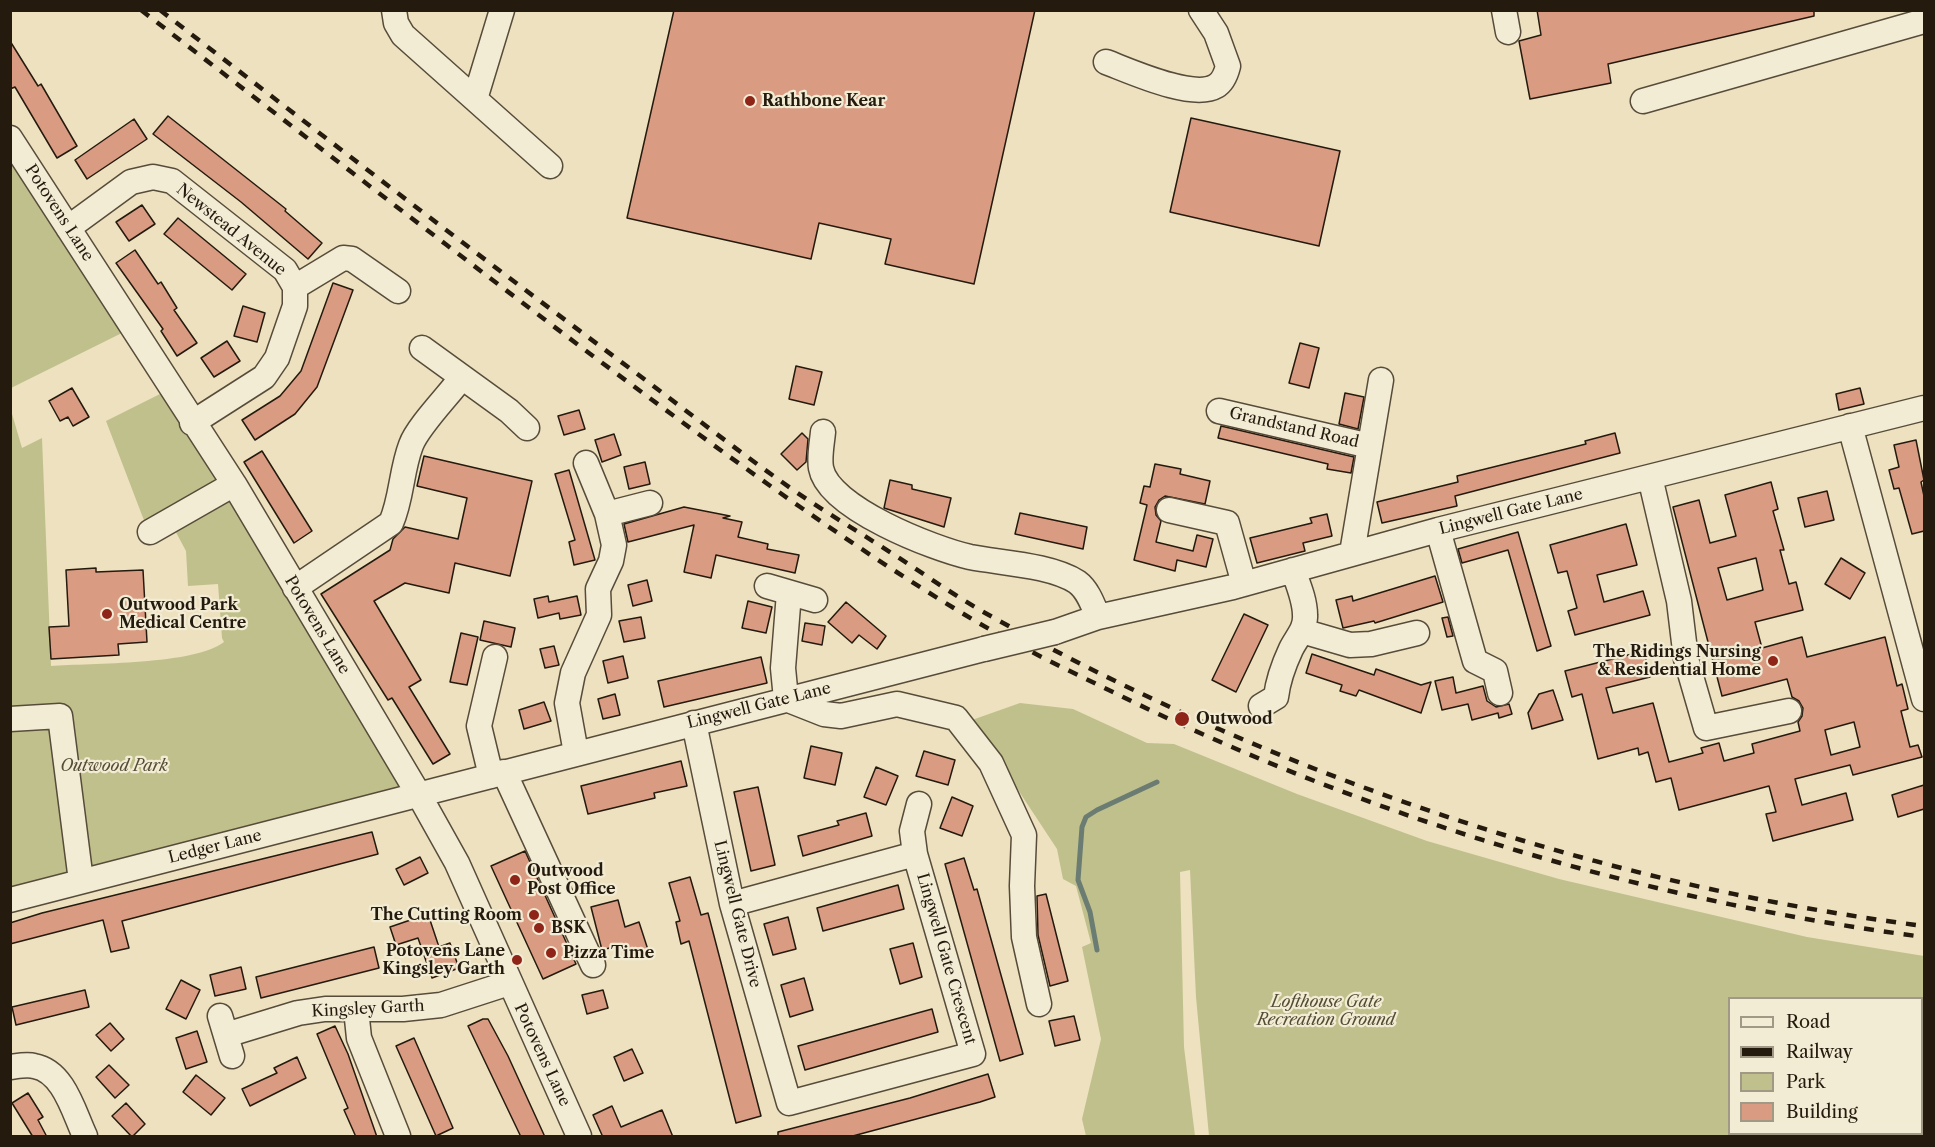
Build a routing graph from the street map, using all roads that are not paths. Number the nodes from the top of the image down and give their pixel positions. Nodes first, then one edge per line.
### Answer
1 (394, 10) edge
2 (502, 10) edge
3 (1201, 10) edge
4 (1924, 21) edge
5 (1106, 62) dead end
6 (475, 99) junction
7 (1643, 101) dead end
8 (10, 138) edge
9 (550, 166) dead end
10 (68, 228) junction
11 (295, 287) junction
12 (398, 291) dead end
13 (422, 348) dead end
14 (462, 377) junction
15 (1381, 380) dead end
16 (1924, 408) edge
17 (1219, 411) dead end
18 (192, 423) junction
19 (1850, 426) junction
20 (526, 428) dead end
21 (823, 432) dead end
22 (1370, 446) junction
23 (586, 463) dead end
24 (1650, 477) junction
25 (234, 484) junction
26 (650, 503) dead end
27 (1169, 510) dead end
28 (607, 514) junction
29 (1438, 530) junction
30 (150, 532) dead end
31 (1352, 553) junction
32 (1293, 570) junction
33 (1244, 584) junction
34 (295, 588) junction
35 (815, 600) dead end
36 (1098, 617) junction
37 (1302, 631) junction
38 (1417, 633) dead end
39 (495, 657) dead end
40 (1502, 677) dead end
41 (786, 699) junction
42 (1924, 699) edge
43 (1261, 706) dead end
44 (1789, 711) dead end
45 (10, 719) edge
46 (693, 723) junction
47 (576, 753) junction
48 (498, 774) junction
49 (419, 795) junction
50 (919, 804) dead end
51 (915, 854) junction
52 (81, 881) junction
53 (10, 900) edge
54 (732, 903) junction
55 (593, 965) dead end
56 (509, 983) junction
57 (1039, 1004) dead end
58 (356, 1009) junction
59 (226, 1036) dead end
60 (10, 1067) edge
61 (789, 1103) joint
62 (85, 1137) edge
63 (398, 1137) edge
64 (579, 1137) edge

1 - 6 street
2 - 6 street
3 - 5 street
4 - 7 street
6 - 9 street
8 - 10 street, Potovens Lane
10 - 11 street, Newstead Avenue
10 - 18 street, Potovens Lane
11 - 12 street
11 - 18 street, Newstead Avenue
13 - 14 street
14 - 20 street
14 - 34 street
15 - 22 street, Grandstand Road
16 - 19 street, Lingwell Gate Lane
17 - 22 street, Grandstand Road
18 - 25 street, Potovens Lane
19 - 24 street, Lingwell Gate Lane
19 - 42 street
21 - 36 street
22 - 31 street, Grandstand Road
23 - 28 street
24 - 29 street, Lingwell Gate Lane
24 - 44 street
25 - 30 street
25 - 34 street, Potovens Lane
26 - 28 street
27 - 33 street
28 - 47 street
29 - 31 street, Lingwell Gate Lane
29 - 40 street
31 - 32 street, Lingwell Gate Lane
32 - 33 street, Lingwell Gate Lane
32 - 37 street
33 - 36 street, Lingwell Gate Lane
34 - 49 street, Potovens Lane
35 - 41 street
36 - 41 street, Lingwell Gate Lane, bridge
37 - 38 street
37 - 43 street
39 - 48 street
41 - 46 street, Lingwell Gate Lane
41 - 57 street
45 - 52 street
46 - 47 street, Lingwell Gate Lane
46 - 54 street, Lingwell Gate Drive
47 - 48 street, Lingwell Gate Lane
48 - 49 street, Lingwell Gate Lane
48 - 55 street
49 - 52 street, Ledger Lane
49 - 56 street, Potovens Lane
50 - 51 street, Lingwell Gate Crescent
51 - 54 street, Lingwell Gate Crescent
51 - 61 street, Lingwell Gate Crescent
52 - 53 street, Ledger Lane
54 - 61 street, Lingwell Gate Drive
56 - 58 street, Kingsley Garth
56 - 64 street, Potovens Lane
58 - 59 street, Kingsley Garth
58 - 63 street
60 - 62 street

